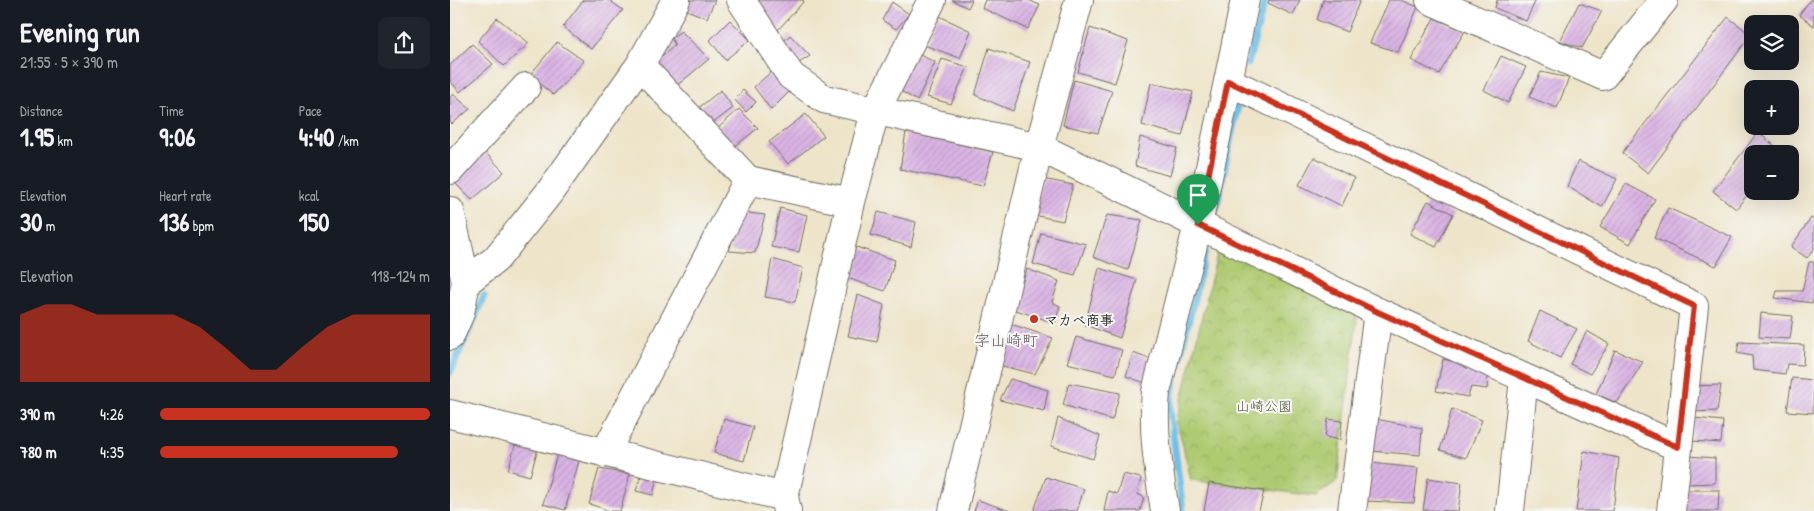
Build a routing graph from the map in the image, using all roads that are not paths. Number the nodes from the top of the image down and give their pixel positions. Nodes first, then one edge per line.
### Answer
1 (676, 0) edge
2 (741, 0) edge
3 (932, 0) edge
4 (1079, 0) edge
5 (1244, 0) edge
6 (1430, 0) edge
7 (1664, 0) edge
8 (640, 66) junction
9 (1228, 81) junction
10 (526, 87) dead end
11 (875, 112) junction
12 (1039, 146) junction
13 (450, 170) edge
14 (748, 180) junction
15 (851, 202) junction
16 (450, 211) edge
17 (1198, 225) junction
18 (466, 282) junction
19 (1378, 312) junction
20 (450, 336) edge
21 (1524, 378) junction
22 (450, 414) edge
23 (1678, 447) junction
24 (605, 453) junction
25 (786, 504) edge
26 (953, 511) edge
27 (1165, 511) edge
28 (1352, 511) edge
29 (1510, 511) edge
30 (1671, 511) edge

1 - 8 street
2 - 11 street
3 - 11 street
4 - 12 street
5 - 9 street
6 - 7 street
8 - 14 street
8 - 18 street
9 - 17 street
9 - 23 street
10 - 13 street
11 - 12 street
11 - 15 street
12 - 17 street
12 - 26 street
14 - 15 street
14 - 24 street
15 - 25 street
16 - 18 street
17 - 19 street
17 - 27 street
18 - 20 street
19 - 21 street
19 - 28 street
21 - 23 street
21 - 29 street
22 - 24 street
23 - 30 street
24 - 25 street

